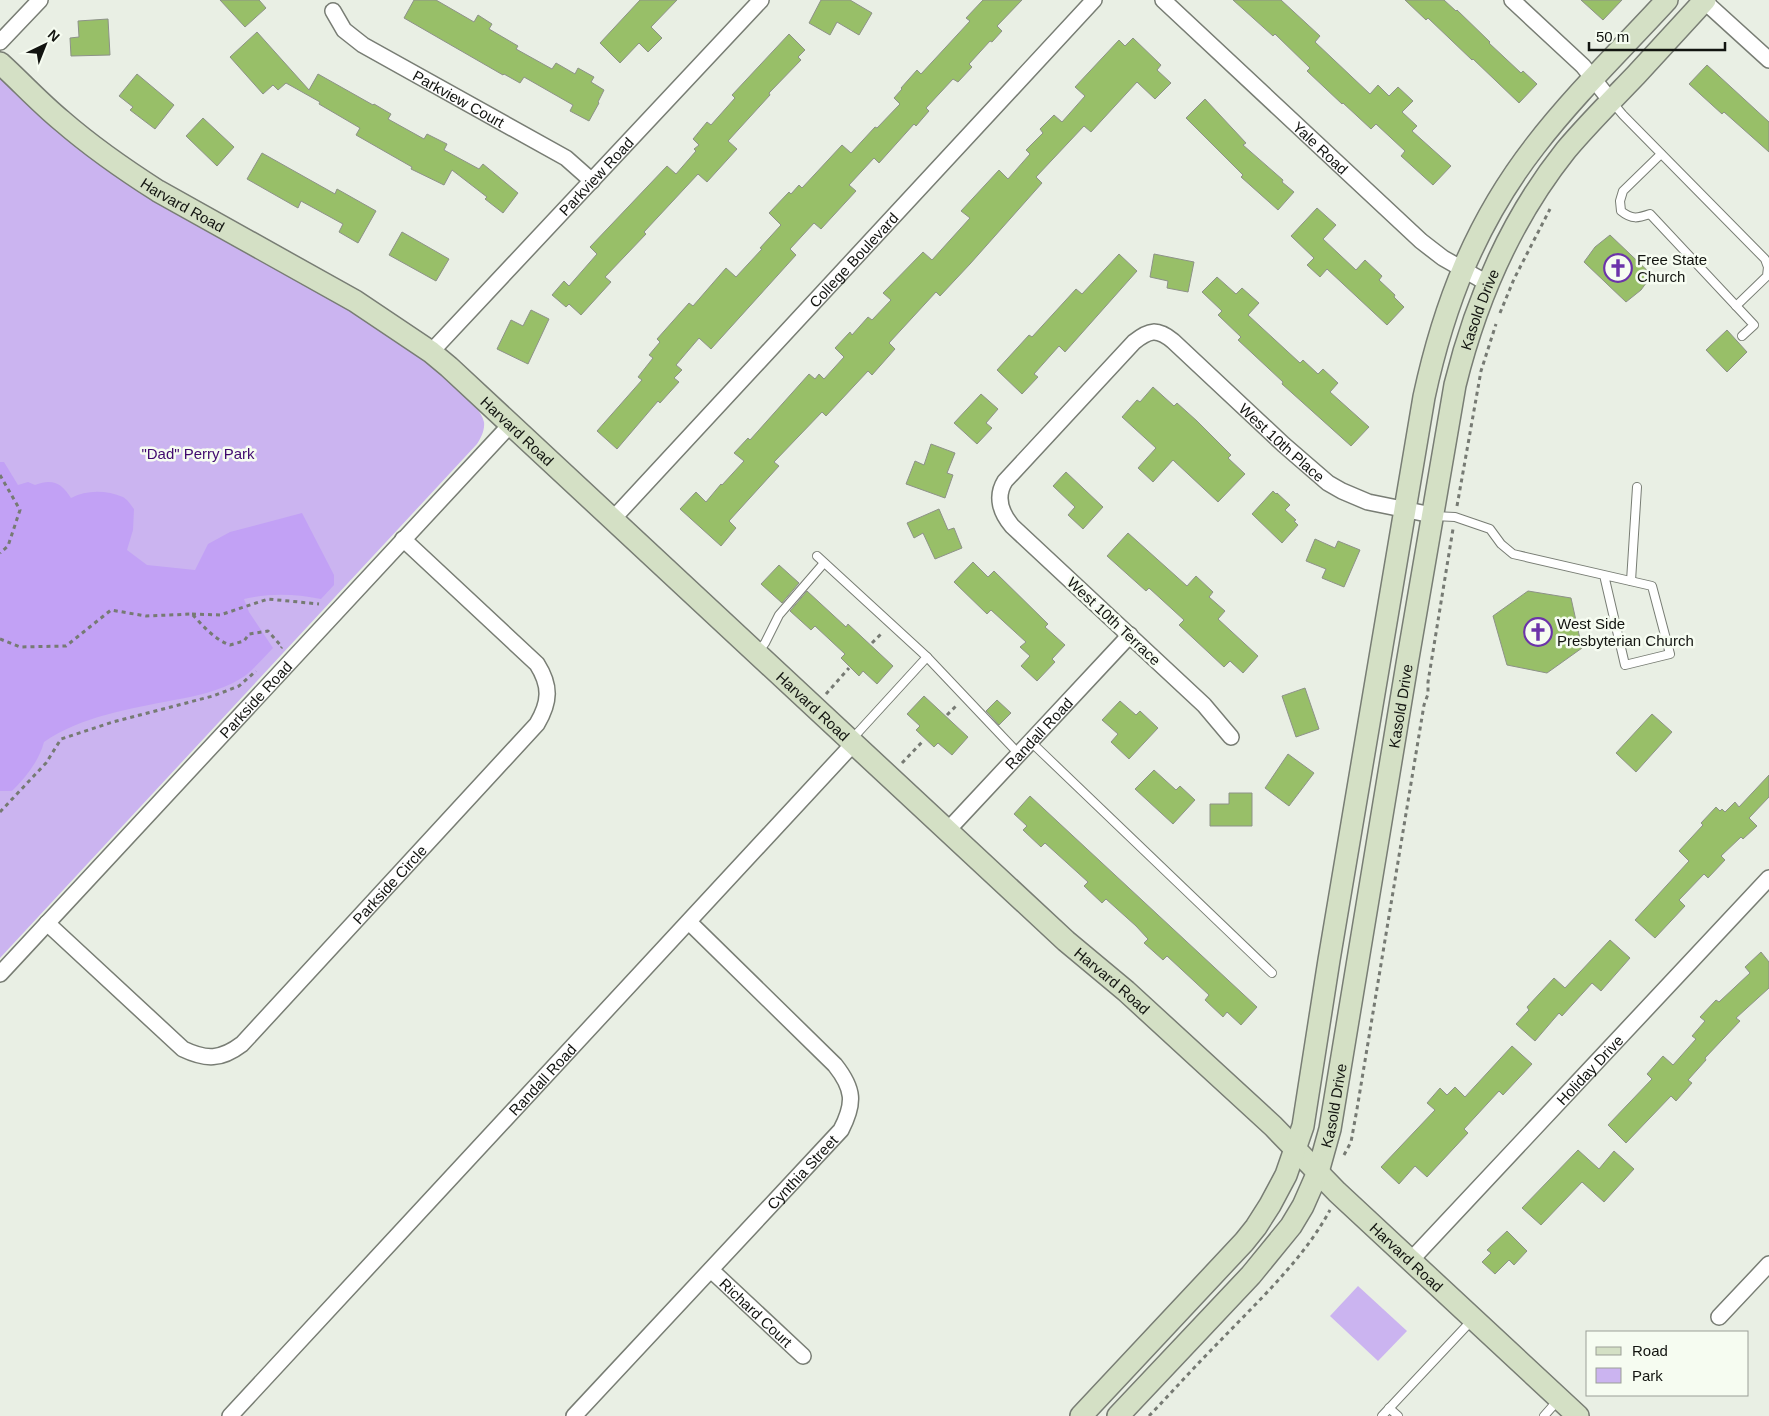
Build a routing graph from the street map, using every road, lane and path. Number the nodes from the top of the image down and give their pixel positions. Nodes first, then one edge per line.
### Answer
1 (40, 0) edge
2 (761, 0) edge
3 (1094, 0) edge
4 (1163, 0) edge
5 (1512, 0) edge
6 (1667, 0) edge
7 (1704, 0) edge
8 (333, 11) dead end
9 (0, 42) edge
10 (1769, 60) edge
11 (0, 63) edge
12 (1593, 79) junction
13 (1611, 101) junction
14 (1661, 154) junction
15 (592, 180) junction
16 (1554, 203) dead end
17 (1462, 270) junction
18 (1487, 283) junction
19 (1736, 306) junction
20 (1742, 336) dead end
21 (431, 352) junction
22 (511, 424) junction
23 (0, 475) edge
24 (1637, 488) dead end
25 (1000, 505) joint
26 (1405, 510) junction
27 (1432, 516) junction
28 (1455, 517) junction
29 (612, 520) junction
30 (403, 539) junction
31 (0, 552) edge
32 (817, 556) dead end
33 (824, 563) junction
34 (1604, 575) junction
35 (1631, 581) junction
36 (319, 604) dead end
37 (192, 614) junction
38 (1130, 635) junction
39 (0, 639) edge
40 (277, 652) dead end
41 (756, 653) junction
42 (927, 657) junction
43 (261, 668) dead end
44 (849, 668) dead end
45 (814, 707) junction
46 (1231, 737) dead end
47 (924, 740) dead end
48 (852, 742) junction
49 (1031, 742) junction
50 (1019, 754) junction
51 (889, 776) junction
52 (0, 812) edge
53 (948, 831) junction
54 (1769, 878) edge
55 (689, 922) junction
56 (47, 923) junction
57 (1272, 973) dead end
58 (0, 974) edge
59 (1295, 1148) junction
60 (1341, 1159) dead end
61 (1318, 1172) junction
62 (1330, 1210) dead end
63 (1411, 1260) junction
64 (1769, 1264) edge
65 (711, 1270) junction
66 (1719, 1317) dead end
67 (1473, 1318) junction
68 (803, 1356) dead end
69 (1560, 1399) junction
70 (1389, 1408) junction
71 (230, 1416) edge
72 (574, 1416) edge
73 (1081, 1416) edge
74 (1118, 1416) edge
75 (1149, 1416) edge
76 (1382, 1416) edge
77 (1398, 1416) edge
78 (1544, 1416) edge
79 (1578, 1416) edge

1 - 9 street
2 - 15 street, Parkview Road
3 - 29 street, College Boulevard
4 - 17 street, Yale Road
5 - 12 street
6 - 12 main road, Kasold Drive
7 - 10 street
7 - 13 main road, Kasold Drive
8 - 15 street, Parkview Court
11 - 21 main road, Harvard Road
12 - 13 street
12 - 17 main road, Kasold Drive
13 - 14 lane
13 - 18 main road, Kasold Drive
14 - 19 lane
14 - 19 lane
15 - 21 street, Parkview Road
16 - 28 path
17 - 18 street, Yale Road
17 - 26 main road, Kasold Drive
18 - 27 main road, Kasold Drive
19 - 20 lane
21 - 22 main road, Harvard Road
22 - 29 main road, Harvard Road
22 - 30 street, Parkside Road
23 - 31 path
24 - 35 lane
25 - 26 street, West 10th Place
25 - 38 street, West 10th Terrace
26 - 27 street, West 10th Place
26 - 59 main road, Kasold Drive
27 - 28 lane
27 - 61 main road, Kasold Drive
28 - 34 lane
28 - 60 path
29 - 41 main road, Harvard Road
30 - 56 street, Parkside Road
30 - 56 street, Parkside Circle
32 - 33 lane
33 - 41 lane
33 - 42 lane
34 - 35 lane
34 - 35 lane
36 - 37 path
37 - 39 path
37 - 40 path
38 - 46 street, West 10th Terrace
38 - 49 street, Randall Road
41 - 45 main road, Harvard Road
42 - 48 lane
42 - 50 lane
43 - 52 path
44 - 45 path
45 - 48 main road, Harvard Road
47 - 51 path
48 - 51 main road, Harvard Road
48 - 55 street, Randall Road
49 - 50 street, Randall Road
49 - 57 lane
50 - 53 street, Randall Road
51 - 53 main road, Harvard Road
53 - 59 main road, Harvard Road
54 - 63 street, Holiday Drive
55 - 65 street, Cynthia Street
55 - 71 street, Randall Road
56 - 58 street, Parkside Road
59 - 61 main road, Harvard Road
59 - 73 main road, Kasold Drive
61 - 63 main road, Harvard Road
61 - 74 main road, Kasold Drive
62 - 75 path
63 - 67 main road, Harvard Road
64 - 66 street
65 - 68 street, Richard Court
65 - 72 street, Cynthia Street
67 - 69 main road, Harvard Road
67 - 70 lane
69 - 78 lane
69 - 79 main road, Harvard Road
70 - 76 lane
70 - 77 lane

